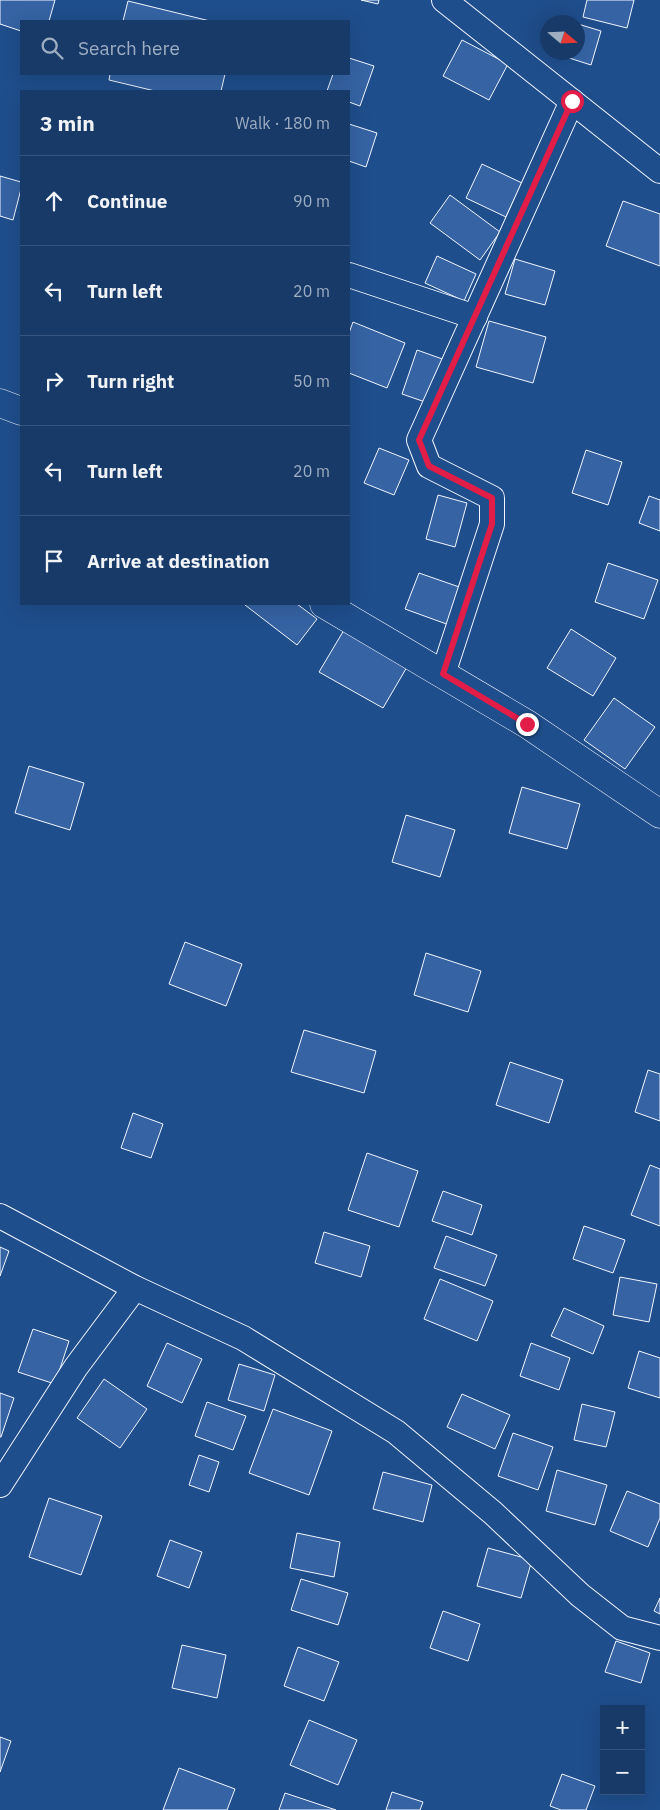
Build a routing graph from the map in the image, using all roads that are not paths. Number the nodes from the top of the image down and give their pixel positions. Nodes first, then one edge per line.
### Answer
1 (444, 0) edge
2 (572, 101) junction
3 (660, 171) edge
4 (350, 275) edge
5 (474, 317) junction
6 (0, 403) edge
7 (20, 411) edge
8 (326, 605) edge
9 (443, 674) junction
10 (660, 814) edge
11 (0, 1216) edge
12 (135, 1288) junction
13 (0, 1485) edge
14 (660, 1638) edge

1 - 2 street
2 - 3 street
2 - 5 street
4 - 5 street
5 - 9 street
6 - 7 main road
8 - 9 main road
9 - 10 main road
11 - 12 street
12 - 13 street
12 - 14 street

